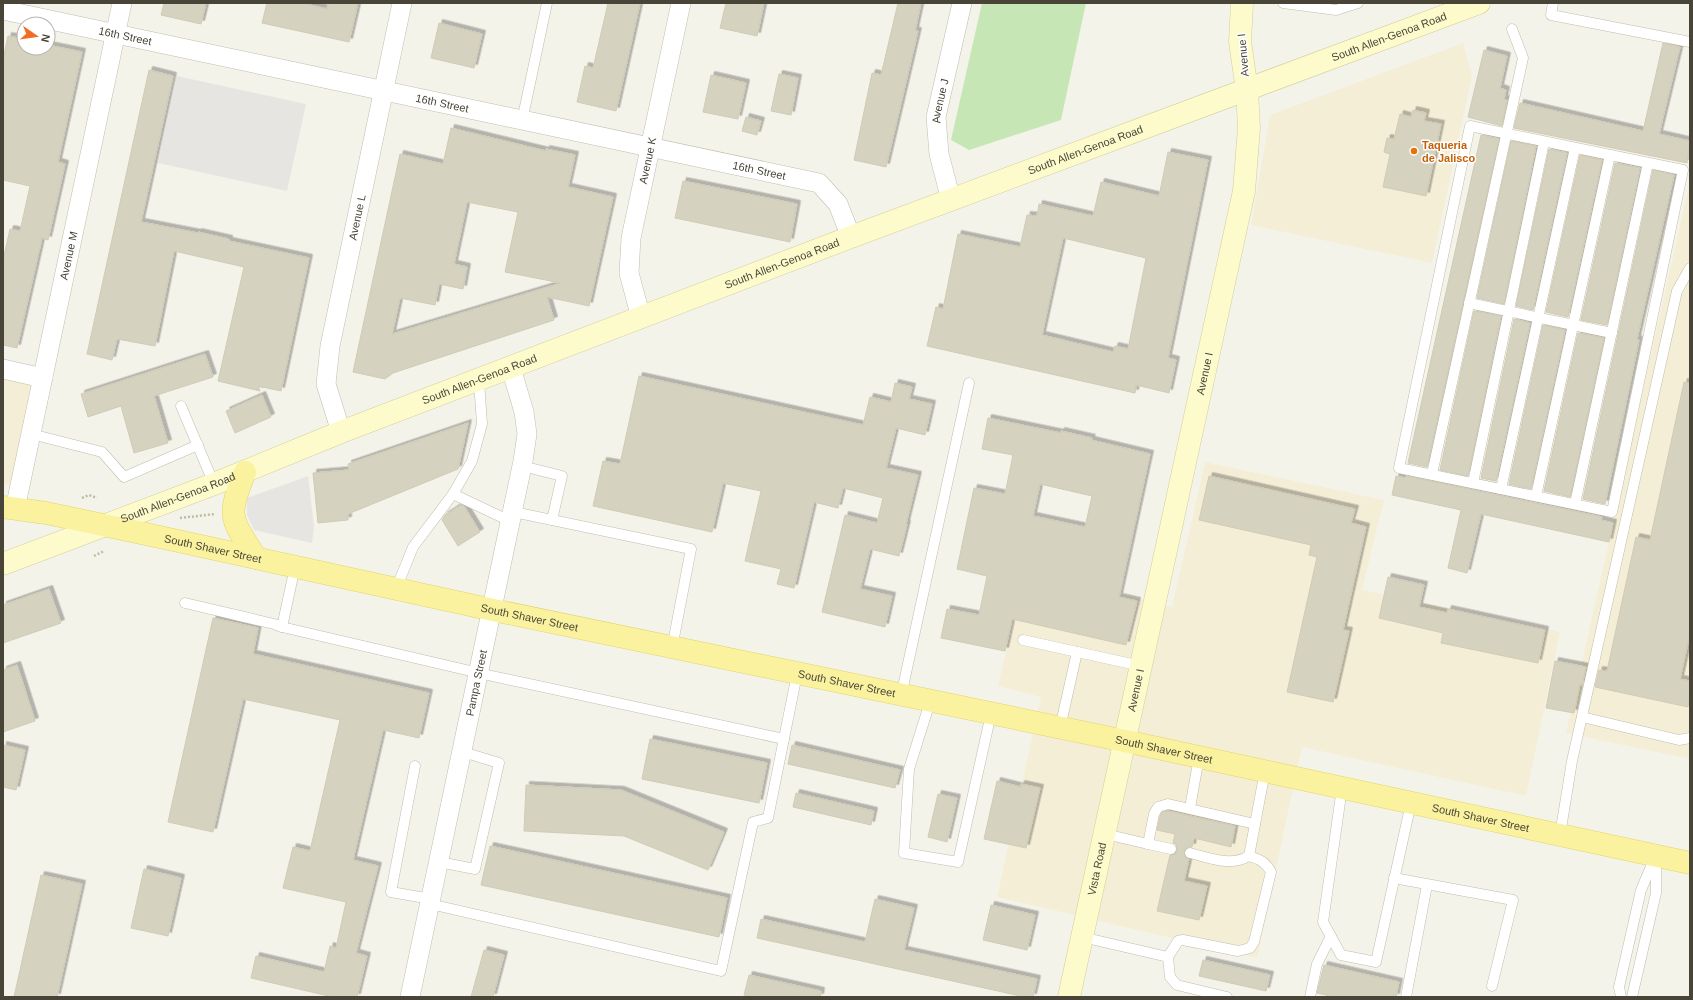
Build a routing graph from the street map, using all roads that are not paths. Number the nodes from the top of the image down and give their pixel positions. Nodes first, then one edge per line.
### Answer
1 (122, 3) edge
2 (402, 3) edge
3 (547, 3) edge
4 (681, 3) edge
5 (962, 3) edge
6 (1242, 3) edge
7 (1283, 3) edge
8 (1358, 3) edge
9 (1479, 3) edge
10 (1553, 3) edge
11 (1446, 9) edge
12 (3, 10) edge
13 (1512, 29) dead end
14 (116, 33) junction
15 (1690, 42) edge
16 (384, 90) junction
17 (1247, 90) junction
18 (522, 121) junction
19 (1506, 134) junction
20 (1544, 142) junction
21 (650, 148) junction
22 (1575, 148) junction
23 (1610, 155) junction
24 (1648, 163) junction
25 (951, 200) junction
26 (851, 237) junction
27 (1690, 269) edge
28 (1469, 303) junction
29 (1508, 311) junction
30 (1538, 317) junction
31 (641, 318) junction
32 (1573, 324) junction
33 (1612, 332) junction
34 (511, 368) junction
35 (3, 369) edge
36 (43, 378) junction
37 (479, 381) junction
38 (969, 383) dead end
39 (181, 406) dead end
40 (340, 432) junction
41 (32, 434) junction
42 (198, 446) junction
43 (522, 466) junction
44 (245, 472) junction
45 (1432, 474) junction
46 (1473, 483) junction
47 (214, 484) junction
48 (1501, 488) junction
49 (453, 494) junction
50 (1536, 496) junction
51 (1575, 504) junction
52 (9, 508) edge
53 (513, 517) junction
54 (552, 520) junction
55 (95, 528) junction
56 (256, 558) junction
57 (3, 564) edge
58 (295, 567) junction
59 (396, 589) junction
60 (185, 603) dead end
61 (493, 610) junction
62 (282, 627) junction
63 (1023, 640) dead end
64 (672, 648) junction
65 (1077, 652) junction
66 (1141, 666) junction
67 (480, 673) junction
68 (797, 674) junction
69 (901, 696) junction
70 (930, 702) junction
71 (991, 714) junction
72 (1582, 717) junction
73 (1060, 728) junction
74 (1690, 738) edge
75 (784, 739) junction
76 (1125, 741) junction
77 (463, 752) junction
78 (1199, 757) junction
79 (416, 766) dead end
80 (1265, 771) junction
81 (1342, 788) junction
82 (1411, 803) junction
83 (1190, 808) junction
84 (1255, 824) junction
85 (1105, 834) junction
86 (1560, 835) junction
87 (1148, 844) junction
88 (1171, 849) dead end
89 (1190, 853) dead end
90 (1249, 856) junction
91 (1656, 856) junction
92 (439, 862) junction
93 (1690, 863) edge
94 (1394, 878) junction
95 (1427, 885) junction
96 (431, 901) junction
97 (1331, 936) junction
98 (1082, 938) junction
99 (1168, 957) junction
100 (1492, 986) dead end
101 (410, 997) edge
102 (1069, 997) edge
103 (1227, 997) edge
104 (1310, 997) edge
105 (1406, 997) edge
106 (1621, 997) edge
107 (1632, 997) edge

1 - 14 street, Avenue M
2 - 16 street, Avenue L
3 - 18 lane
4 - 21 street, Avenue K
5 - 25 street, Avenue J
6 - 17 main road, Avenue I
7 - 8 lane
9 - 11 main road, South Allen-Genoa Road
10 - 15 lane
11 - 17 main road, South Allen-Genoa Road
12 - 14 street, 16th Street
13 - 19 lane
14 - 16 street, 16th Street
14 - 36 street, Avenue M
16 - 18 street, 16th Street
16 - 40 street, Avenue L
17 - 25 main road, South Allen-Genoa Road
17 - 66 main road, Avenue I
18 - 21 street, 16th Street
19 - 20 lane
19 - 28 lane
19 - 45 lane
20 - 22 lane
20 - 29 lane
21 - 26 street, 16th Street
21 - 31 street, Avenue K
22 - 23 lane
22 - 30 lane
23 - 24 lane
23 - 32 lane
24 - 33 lane
24 - 51 lane
25 - 26 main road, South Allen-Genoa Road
26 - 31 main road, South Allen-Genoa Road
27 - 72 lane
28 - 29 lane
28 - 45 lane
29 - 30 lane
29 - 46 lane
30 - 32 lane
30 - 48 lane
31 - 34 main road, South Allen-Genoa Road
32 - 33 lane
32 - 50 lane
33 - 51 lane
34 - 37 main road, South Allen-Genoa Road
34 - 43 street, Pampa Street
35 - 36 street
36 - 41 street, Avenue M
37 - 40 main road, South Allen-Genoa Road
37 - 49 lane
38 - 69 lane
39 - 42 lane
40 - 44 main road, South Allen-Genoa Road
41 - 42 lane
41 - 52 street, Avenue M
42 - 47 lane
43 - 53 street, Pampa Street
43 - 54 lane
44 - 47 main road, South Allen-Genoa Road
44 - 56 main road
45 - 46 lane
46 - 48 lane
47 - 55 main road, South Allen-Genoa Road
48 - 50 lane
49 - 53 lane
49 - 59 lane
50 - 51 lane
52 - 55 main road, South Shaver Street
53 - 54 lane
53 - 61 street, Pampa Street
54 - 64 lane
55 - 56 main road, South Shaver Street
55 - 57 main road, South Allen-Genoa Road
56 - 58 main road, South Shaver Street
58 - 59 main road, South Shaver Street
58 - 62 lane
59 - 61 main road, South Shaver Street
60 - 62 lane
61 - 64 main road, South Shaver Street
61 - 67 street, Pampa Street
62 - 67 lane
63 - 65 lane
64 - 68 main road, South Shaver Street
65 - 66 lane
65 - 73 lane
66 - 76 main road, Avenue I
67 - 75 lane
67 - 77 street, Pampa Street
68 - 69 main road, South Shaver Street
68 - 75 lane
69 - 70 main road, South Shaver Street
70 - 71 main road, South Shaver Street
70 - 71 lane
71 - 73 main road, South Shaver Street
72 - 74 lane
72 - 86 lane
73 - 76 main road, South Shaver Street
75 - 96 lane
76 - 78 main road, South Shaver Street
76 - 85 main road, Vista Road
77 - 92 street, Pampa Street
77 - 92 lane
78 - 80 main road, South Shaver Street
78 - 83 lane
79 - 96 lane
80 - 81 main road, South Shaver Street
80 - 84 lane
81 - 82 main road, South Shaver Street
81 - 97 lane
82 - 86 main road, South Shaver Street
82 - 94 lane
83 - 84 lane
83 - 87 lane
84 - 90 lane
85 - 87 lane
85 - 98 main road, Vista Road
86 - 91 main road, South Shaver Street
87 - 88 lane
89 - 90 lane
90 - 99 lane
91 - 93 main road, South Shaver Street
91 - 106 lane
91 - 107 lane
92 - 96 street, Pampa Street
94 - 95 lane
94 - 97 lane
95 - 100 lane
95 - 105 lane
96 - 101 street, Pampa Street
97 - 104 lane
98 - 99 lane
98 - 102 main road, Vista Road
99 - 103 lane

